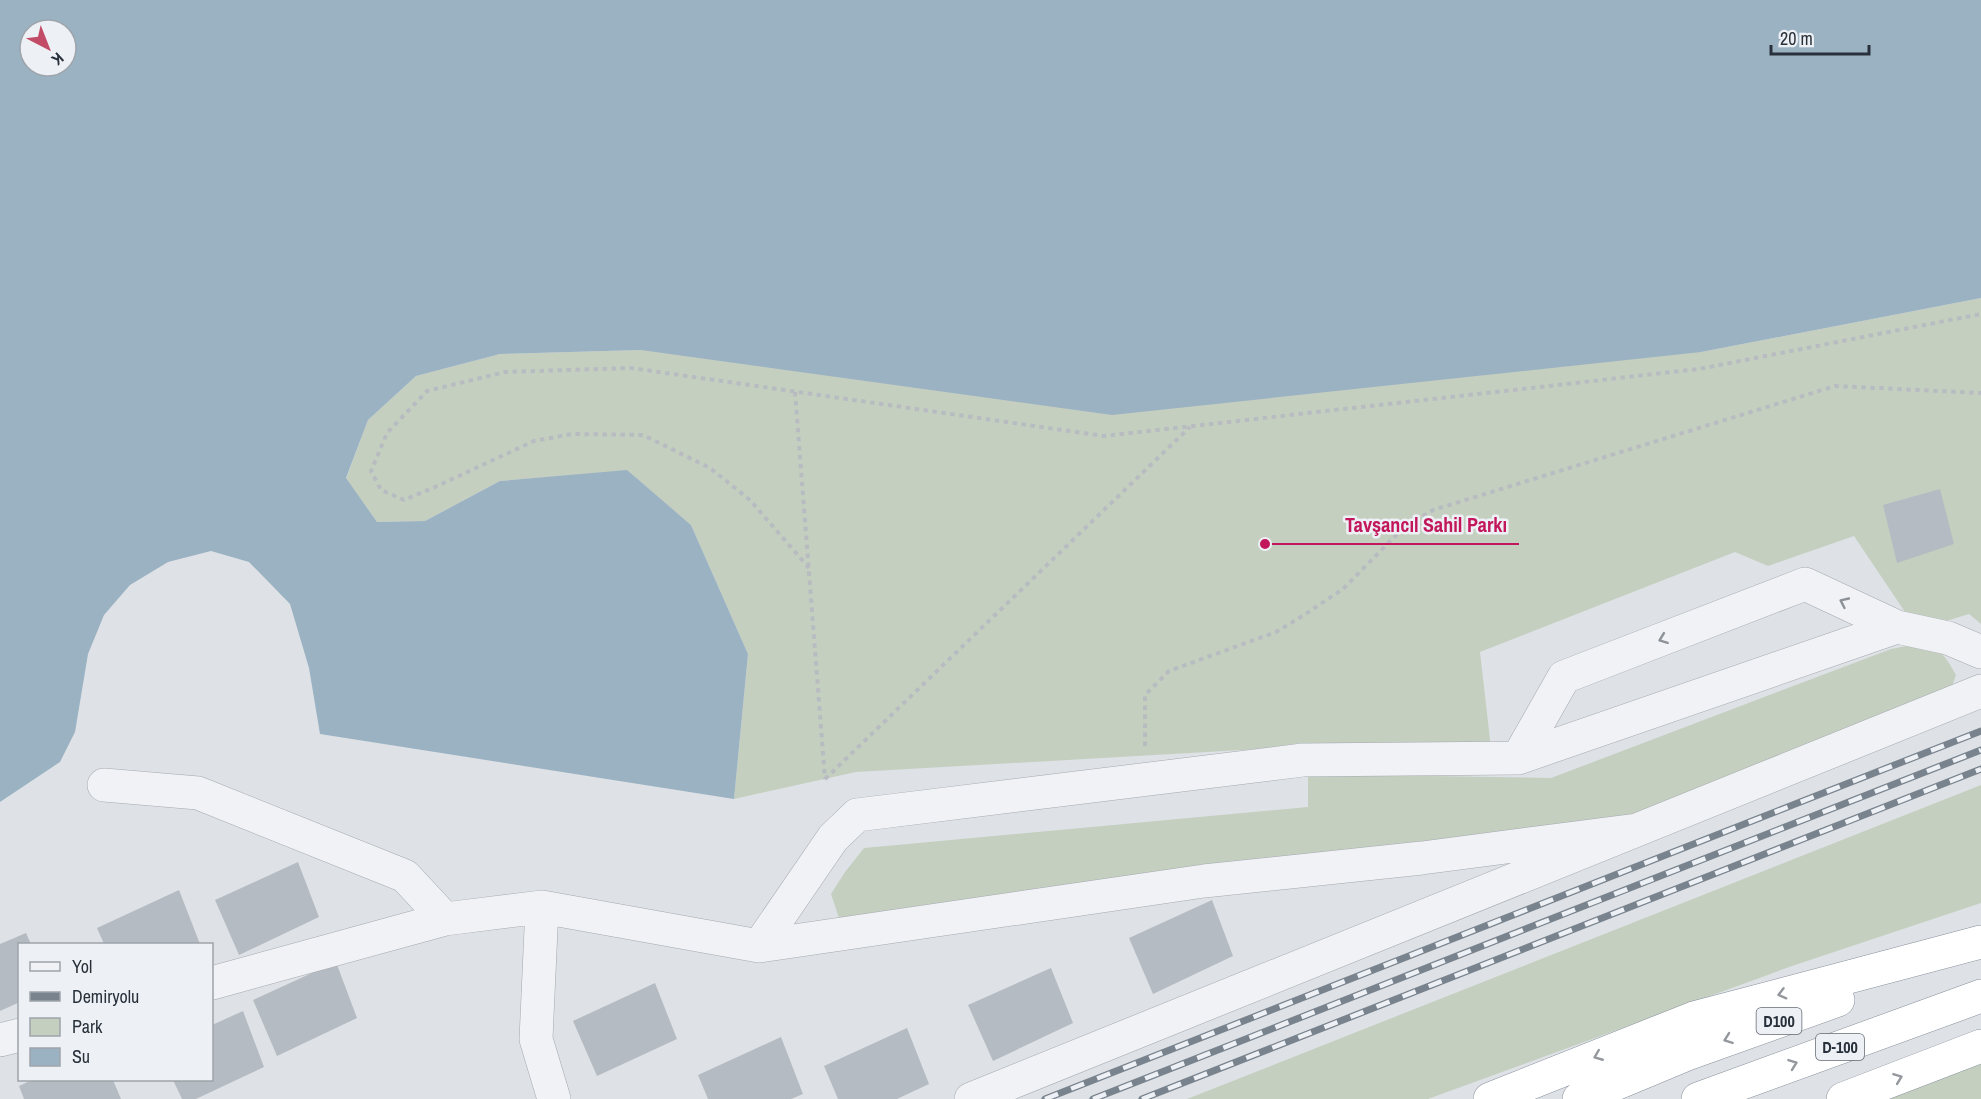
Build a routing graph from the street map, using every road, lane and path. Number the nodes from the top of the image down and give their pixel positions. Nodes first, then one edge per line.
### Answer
1 (1981, 314) edge
2 (795, 392) junction
3 (1981, 393) edge
4 (1191, 426) junction
5 (809, 568) junction
6 (1897, 627) junction
7 (1948, 638) junction
8 (1981, 652) edge
9 (1970, 696) edge
10 (1145, 755) dead end
11 (1518, 758) junction
12 (104, 785) dead end
13 (1638, 830) junction
14 (542, 907) junction
15 (445, 919) junction
16 (1981, 942) edge
17 (759, 946) junction
18 (1981, 949) edge
19 (213, 982) edge
20 (1981, 996) edge
21 (18, 1036) edge
22 (0, 1040) edge
23 (1981, 1046) edge
24 (554, 1099) edge
25 (971, 1099) edge
26 (1490, 1099) edge
27 (1579, 1099) edge
28 (1698, 1099) edge
29 (1843, 1099) edge

1 - 4 path
2 - 4 path
2 - 5 path
2 - 5 path
3 - 10 path
4 - 5 path
6 - 7 street
6 - 11 street
6 -> 11 street
7 - 8 street
7 - 9 street
9 - 13 street
11 - 17 street
12 - 15 street
13 - 17 street
13 - 25 street
14 - 15 street
14 - 17 street
14 - 24 street
15 - 19 street
16 -> 26 highway
18 -> 27 highway, D100
28 -> 20 highway, D-100
21 - 22 street
29 -> 23 highway

